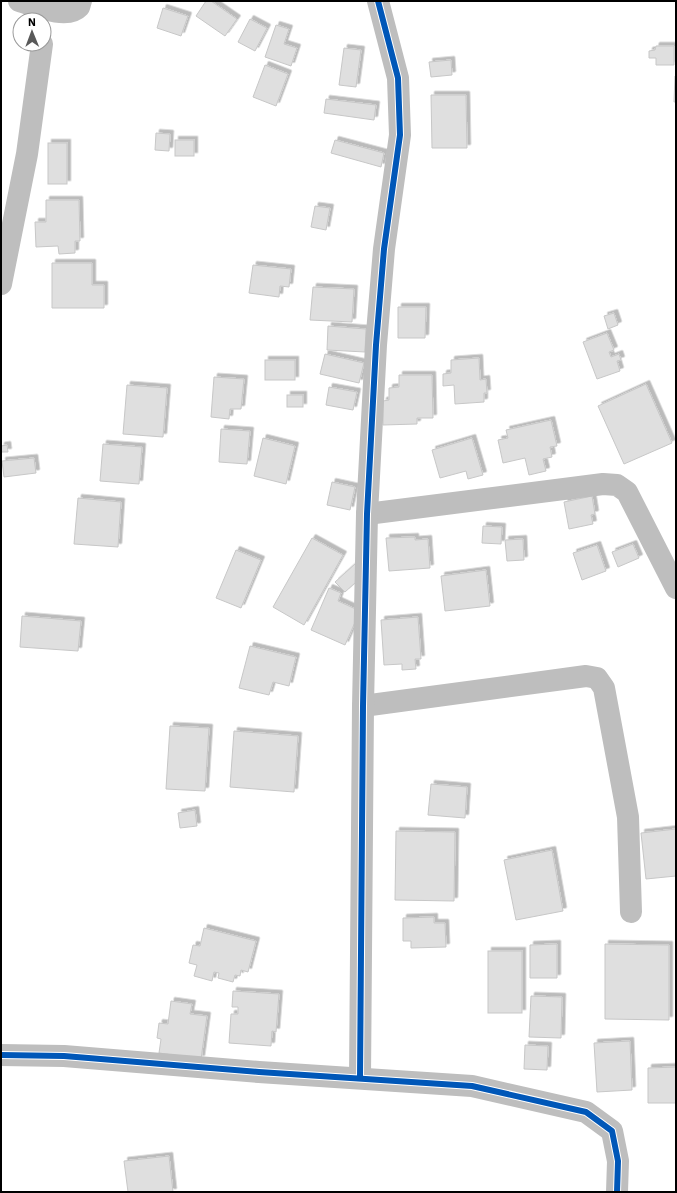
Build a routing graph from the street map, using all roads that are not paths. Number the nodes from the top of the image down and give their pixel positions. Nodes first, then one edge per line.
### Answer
1 (19, 1) edge
2 (81, 1) edge
3 (378, 1) edge
4 (36, 12) edge
5 (52, 16) edge
6 (41, 52) edge
7 (1, 284) edge
8 (367, 514) junction
9 (676, 588) edge
10 (363, 706) junction
11 (631, 912) dead end
12 (1, 1055) edge
13 (360, 1078) junction
14 (617, 1192) edge

1 - 4 street
2 - 5 street
3 - 8 street
6 - 7 street
8 - 9 street
8 - 10 street
10 - 11 street
10 - 13 street
12 - 13 street
13 - 14 street

